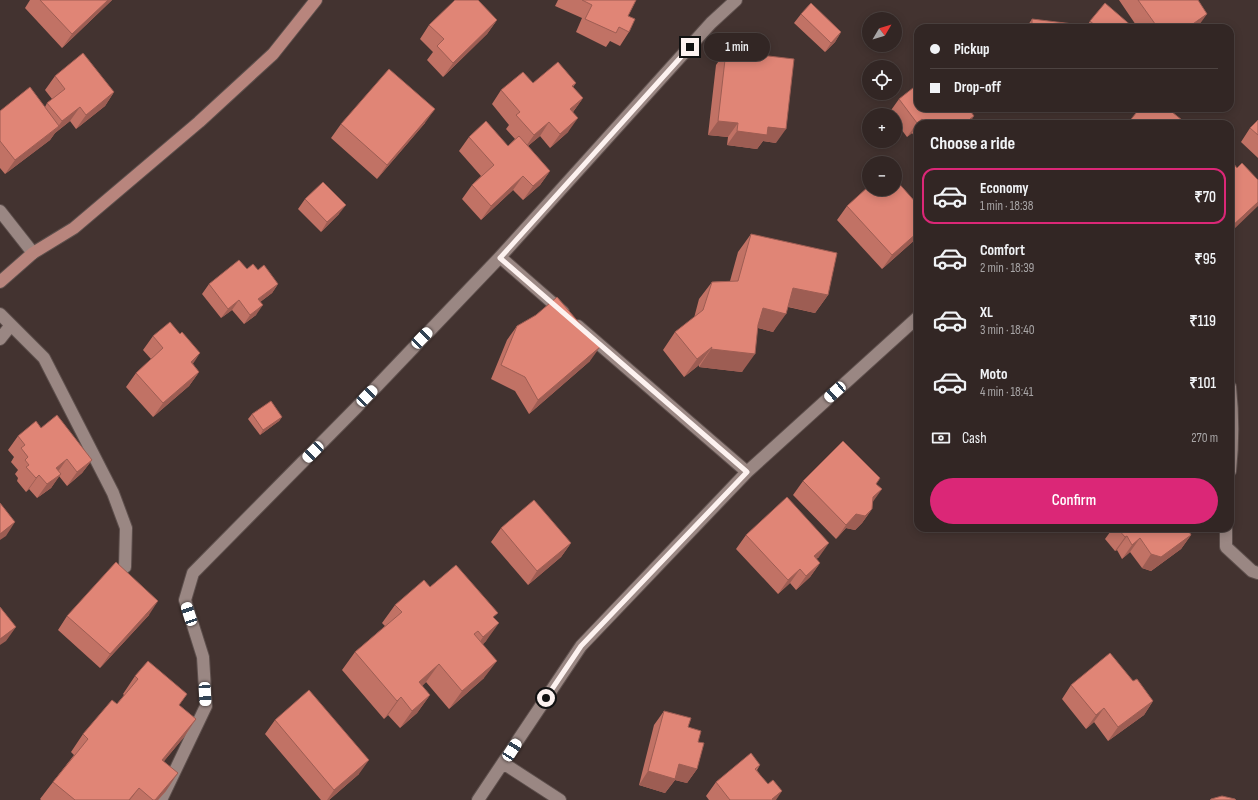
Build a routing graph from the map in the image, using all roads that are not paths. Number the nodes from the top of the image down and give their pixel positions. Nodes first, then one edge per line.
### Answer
1 (316, 0) edge
2 (736, 0) edge
3 (0, 211) edge
4 (33, 253) junction
5 (500, 258) junction
6 (0, 282) edge
7 (0, 314) edge
8 (914, 321) edge
9 (11, 325) junction
10 (0, 338) edge
11 (747, 472) junction
12 (1226, 532) edge
13 (125, 567) dead end
14 (1258, 573) edge
15 (503, 763) junction
16 (161, 800) edge
17 (478, 800) edge
18 (560, 800) edge

1 - 4 street
2 - 5 street
3 - 4 street
4 - 6 street
5 - 11 street
5 - 16 street
7 - 9 street
8 - 11 street
9 - 10 street
9 - 13 street
11 - 15 street
12 - 14 street
15 - 17 street
15 - 18 street

